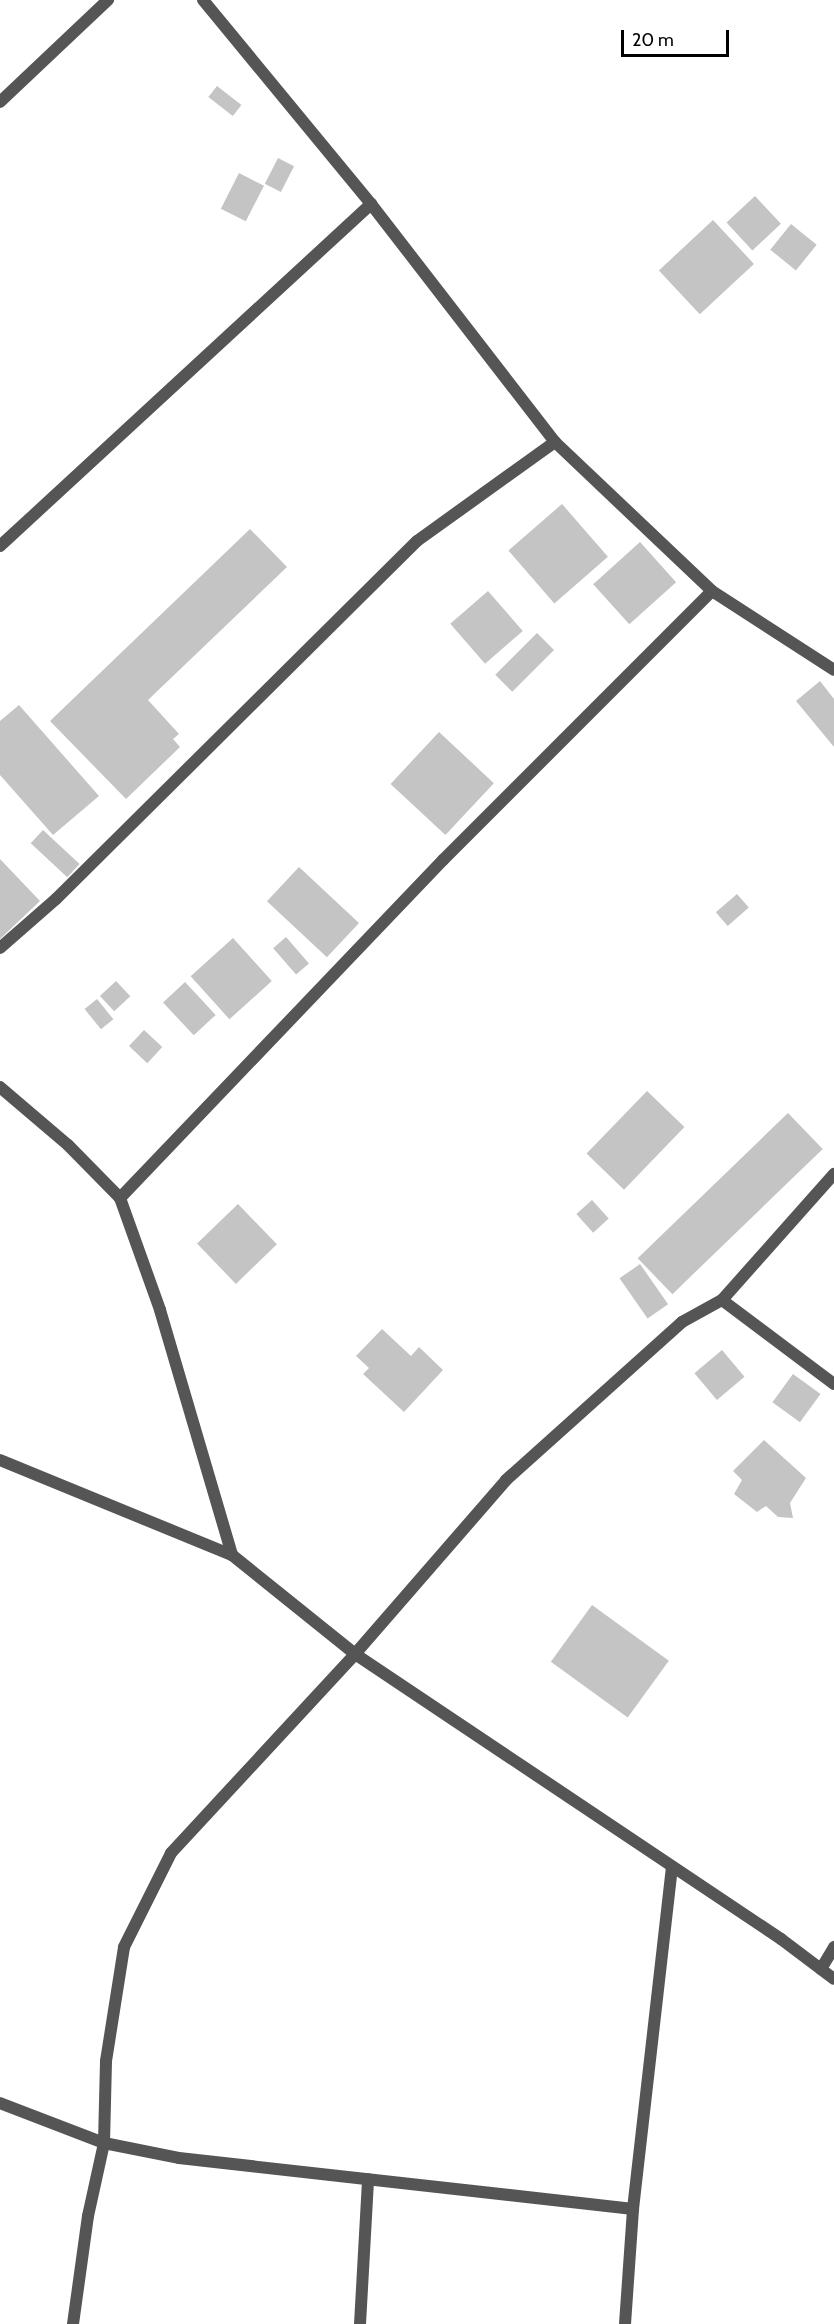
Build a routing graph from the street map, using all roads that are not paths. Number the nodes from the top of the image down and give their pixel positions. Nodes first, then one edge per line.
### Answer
1 (108, 0) edge
2 (203, 0) edge
3 (0, 102) edge
4 (371, 204) junction
5 (555, 442) junction
6 (0, 546) edge
7 (712, 591) junction
8 (834, 670) edge
9 (0, 948) edge
10 (0, 1087) edge
11 (834, 1174) edge
12 (120, 1198) junction
13 (722, 1300) junction
14 (834, 1384) edge
15 (0, 1460) edge
16 (232, 1555) junction
17 (355, 1654) junction
18 (672, 1869) junction
19 (834, 1947) edge
20 (821, 1969) junction
21 (834, 1979) edge
22 (0, 2103) edge
23 (104, 2143) junction
24 (368, 2179) junction
25 (633, 2209) junction
26 (73, 2324) edge
27 (360, 2324) edge
28 (625, 2324) edge

1 - 3 street
2 - 4 street
4 - 5 street
4 - 6 street
5 - 7 street
5 - 9 street
7 - 8 street
7 - 12 street
10 - 12 street
11 - 13 street
12 - 16 street
13 - 14 street
13 - 17 street
15 - 16 street
16 - 17 street
17 - 18 street
17 - 23 street
18 - 20 street
18 - 25 street
19 - 20 street
20 - 21 street
22 - 23 street
23 - 24 street
23 - 26 street
24 - 25 street
24 - 27 street
25 - 28 street

